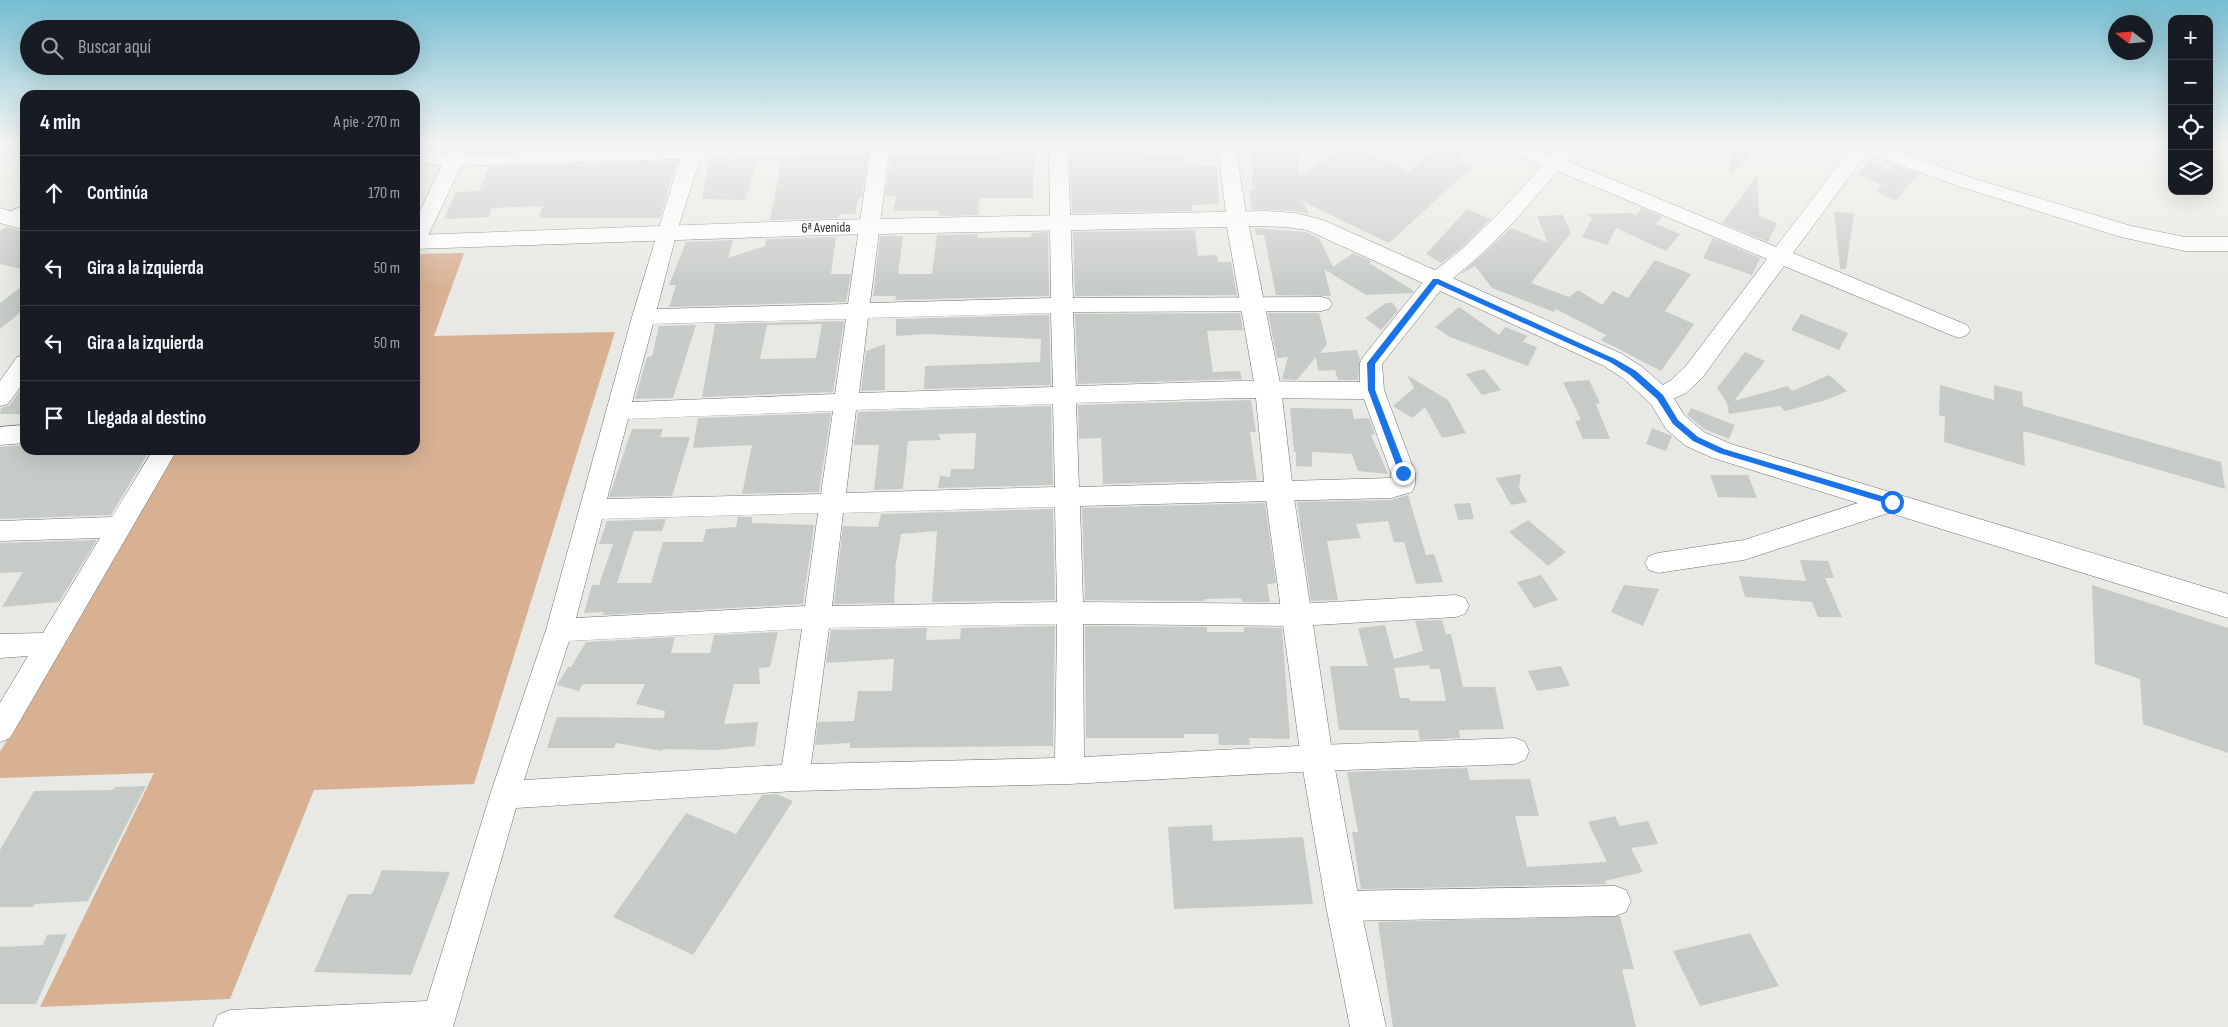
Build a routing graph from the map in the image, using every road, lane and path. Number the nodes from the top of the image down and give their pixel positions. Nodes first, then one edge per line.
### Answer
1 (439, 191) edge
2 (679, 191) edge
3 (875, 191) edge
4 (1059, 191) edge
5 (1233, 191) edge
6 (1530, 191) edge
7 (1622, 191) edge
8 (1827, 191) edge
9 (1994, 191) edge
10 (1237, 220) junction
11 (1060, 222) junction
12 (871, 226) junction
13 (420, 231) edge
14 (666, 231) junction
15 (420, 242) edge
16 (2228, 244) edge
17 (1780, 257) junction
18 (1436, 281) junction
19 (1251, 303) junction
20 (1321, 304) dead end
21 (1064, 305) junction
22 (858, 311) junction
23 (643, 317) junction
24 (1959, 330) dead end
25 (20, 370) edge
26 (1268, 388) junction
27 (1372, 390) junction
28 (1065, 394) junction
29 (1660, 397) junction
30 (0, 398) edge
31 (845, 402) junction
32 (618, 412) junction
33 (20, 434) edge
34 (0, 436) edge
35 (162, 455) edge
36 (1279, 491) junction
37 (1067, 495) junction
38 (1892, 502) junction
39 (831, 504) junction
40 (591, 509) junction
41 (119, 527) junction
42 (0, 530) edge
43 (1658, 563) dead end
44 (1456, 606) dead end
45 (2228, 606) edge
46 (1070, 613) junction
47 (1297, 615) junction
48 (816, 617) junction
49 (559, 630) junction
50 (51, 644) junction
51 (0, 646) edge
52 (0, 729) edge
53 (1515, 751) dead end
54 (1317, 758) junction
55 (1069, 771) junction
56 (795, 778) junction
57 (505, 795) junction
58 (1616, 901) dead end
59 (1343, 906) junction
60 (438, 1022) edge
61 (230, 1027) edge
62 (1368, 1027) edge

1 - 13 street
2 - 14 street
3 - 12 street
4 - 11 street
5 - 10 street
6 - 18 street
7 - 17 street
8 - 17 street
9 - 16 street
10 - 11 street, 6ª Avenida
10 - 18 street, 6ª Avenida
10 - 19 street
11 - 12 street, 6ª Avenida
11 - 21 street
12 - 14 street, 6ª Avenida
12 - 22 street
14 - 15 street, 6ª Avenida
14 - 23 street
17 - 24 street
17 - 29 street
18 - 27 street
18 - 29 street, 6ª Avenida
19 - 20 street
19 - 21 street
19 - 26 street
21 - 22 street
21 - 28 street
22 - 23 street
22 - 31 street
23 - 32 street
25 - 30 street
26 - 27 street
26 - 28 street
26 - 36 street
27 - 36 street
28 - 31 street
28 - 37 street
29 - 38 street, 6ª Avenida
31 - 32 street
31 - 39 street
32 - 40 street
33 - 34 street
35 - 41 street
36 - 37 street
36 - 47 street
37 - 39 street
37 - 46 street
38 - 43 street
38 - 45 street, 6ª Avenida
39 - 40 street
39 - 48 street
40 - 49 street
41 - 42 street
41 - 50 street
44 - 47 street
46 - 47 street
46 - 48 street
46 - 55 street
47 - 54 street
48 - 49 street
48 - 56 street
49 - 57 street
50 - 51 street
50 - 52 street
53 - 54 street
54 - 55 street
54 - 59 street
55 - 56 street
56 - 57 street
57 - 60 street
58 - 59 street
59 - 62 street
60 - 61 street

